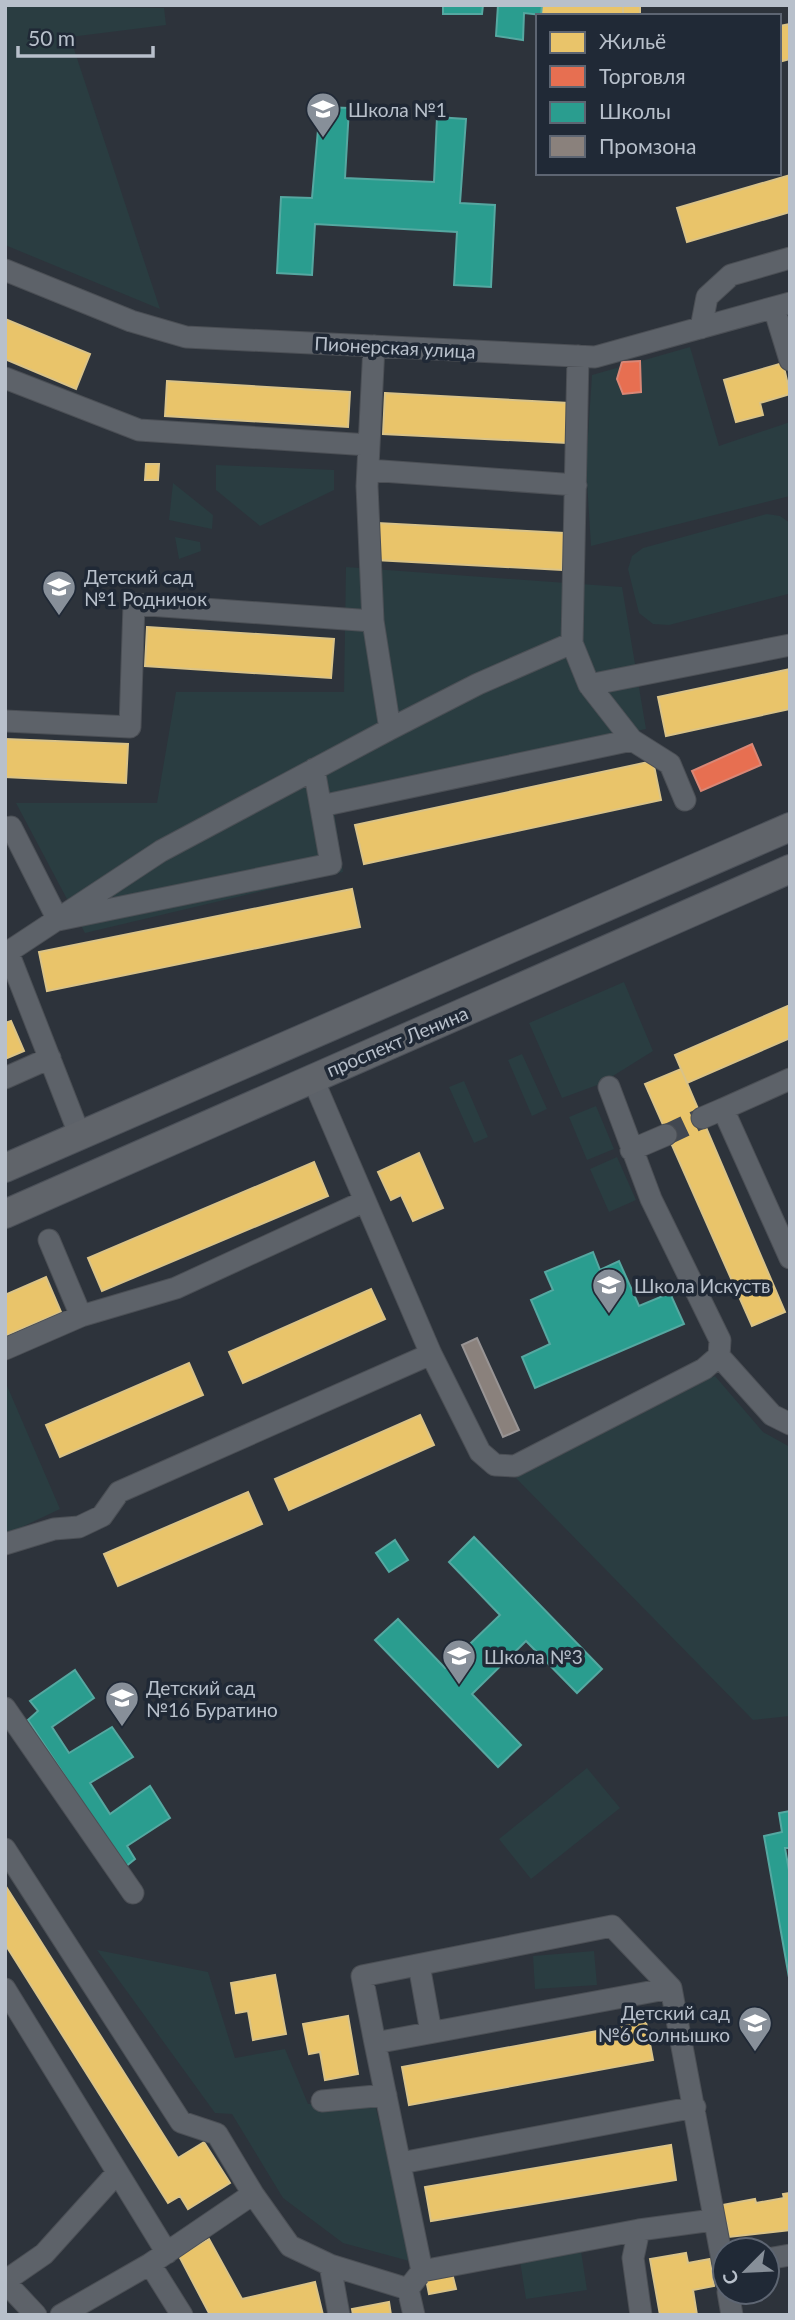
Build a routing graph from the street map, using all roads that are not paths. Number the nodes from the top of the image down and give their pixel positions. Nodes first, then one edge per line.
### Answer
1 (790, 258) edge
2 (5, 270) edge
3 (782, 306) edge
4 (701, 328) junction
5 (374, 346) junction
6 (578, 356) junction
7 (790, 360) edge
8 (5, 378) edge
9 (369, 444) junction
10 (368, 470) junction
11 (576, 485) junction
12 (373, 621) junction
13 (572, 643) junction
14 (790, 645) edge
15 (589, 685) junction
16 (5, 722) edge
17 (390, 729) junction
18 (632, 740) junction
19 (314, 769) junction
20 (685, 800) dead end
21 (321, 806) junction
22 (790, 827) edge
23 (5, 829) edge
24 (790, 869) edge
25 (58, 920) junction
26 (7, 953) edge
27 (50, 1058) junction
28 (5, 1077) edge
29 (312, 1077) junction
30 (790, 1079) edge
31 (609, 1087) dead end
32 (723, 1109) junction
33 (702, 1118) tunnel mouth
34 (666, 1135) tunnel mouth
35 (80, 1136) junction
36 (631, 1150) junction
37 (5, 1168) edge
38 (365, 1201) junction
39 (5, 1214) edge
40 (49, 1240) dead end
41 (790, 1258) edge
42 (81, 1316) junction
43 (5, 1349) edge
44 (430, 1354) junction
45 (719, 1356) junction
46 (790, 1424) edge
47 (5, 1544) edge
48 (5, 1708) edge
49 (5, 1849) edge
50 (133, 1893) dead end
51 (419, 1965) junction
52 (671, 1988) junction
53 (5, 1989) edge
54 (431, 2032) junction
55 (375, 2043) junction
56 (386, 2095) junction
57 (322, 2101) dead end
58 (695, 2107) junction
59 (401, 2164) junction
60 (117, 2173) junction
61 (253, 2194) junction
62 (713, 2220) junction
63 (639, 2230) junction
64 (717, 2236) edge
65 (158, 2258) junction
66 (330, 2265) junction
67 (422, 2271) junction
68 (5, 2281) edge
69 (408, 2289) junction
70 (36, 2315) edge
71 (61, 2315) edge
72 (182, 2315) edge
73 (340, 2315) edge
74 (414, 2315) edge
75 (641, 2315) edge

1 - 4 street
2 - 5 street, Пионерская улица
3 - 4 street, Пионерская улица
3 - 7 street
4 - 6 street, Пионерская улица
5 - 6 street, Пионерская улица
5 - 9 street
6 - 11 street
8 - 9 street
9 - 10 street
10 - 11 street
10 - 12 street
11 - 13 street
12 - 16 street
12 - 17 street
13 - 15 street
13 - 17 street
14 - 15 street
15 - 18 street
17 - 19 street
18 - 20 street
18 - 21 street
19 - 21 street
19 - 25 street
21 - 25 street
22 - 35 main road, проспект Ленина
23 - 25 street
24 - 29 main road, проспект Ленина
25 - 26 street
26 - 27 street
27 - 28 street
27 - 35 street
29 - 38 street
29 - 39 main road, проспект Ленина
30 - 32 street
31 - 36 street
32 - 33 street
32 - 41 street
34 - 36 street
35 - 37 main road, проспект Ленина
36 - 45 street
38 - 42 street
38 - 44 street
40 - 42 street
42 - 43 street
44 - 45 street
44 - 47 street
45 - 46 street
48 - 50 street
49 - 61 street
51 - 52 street
51 - 54 street
51 - 55 street
52 - 54 street
52 - 58 street
53 - 60 street
54 - 55 street
55 - 56 street
56 - 57 street
56 - 59 street
58 - 59 street
58 - 62 street
59 - 67 street
60 - 65 street
60 - 68 street
61 - 65 street
61 - 66 street
62 - 63 street
62 - 64 street
63 - 67 street
63 - 75 street
65 - 71 street
65 - 72 street
66 - 69 street
66 - 73 street
67 - 69 street
68 - 70 street
69 - 74 street

